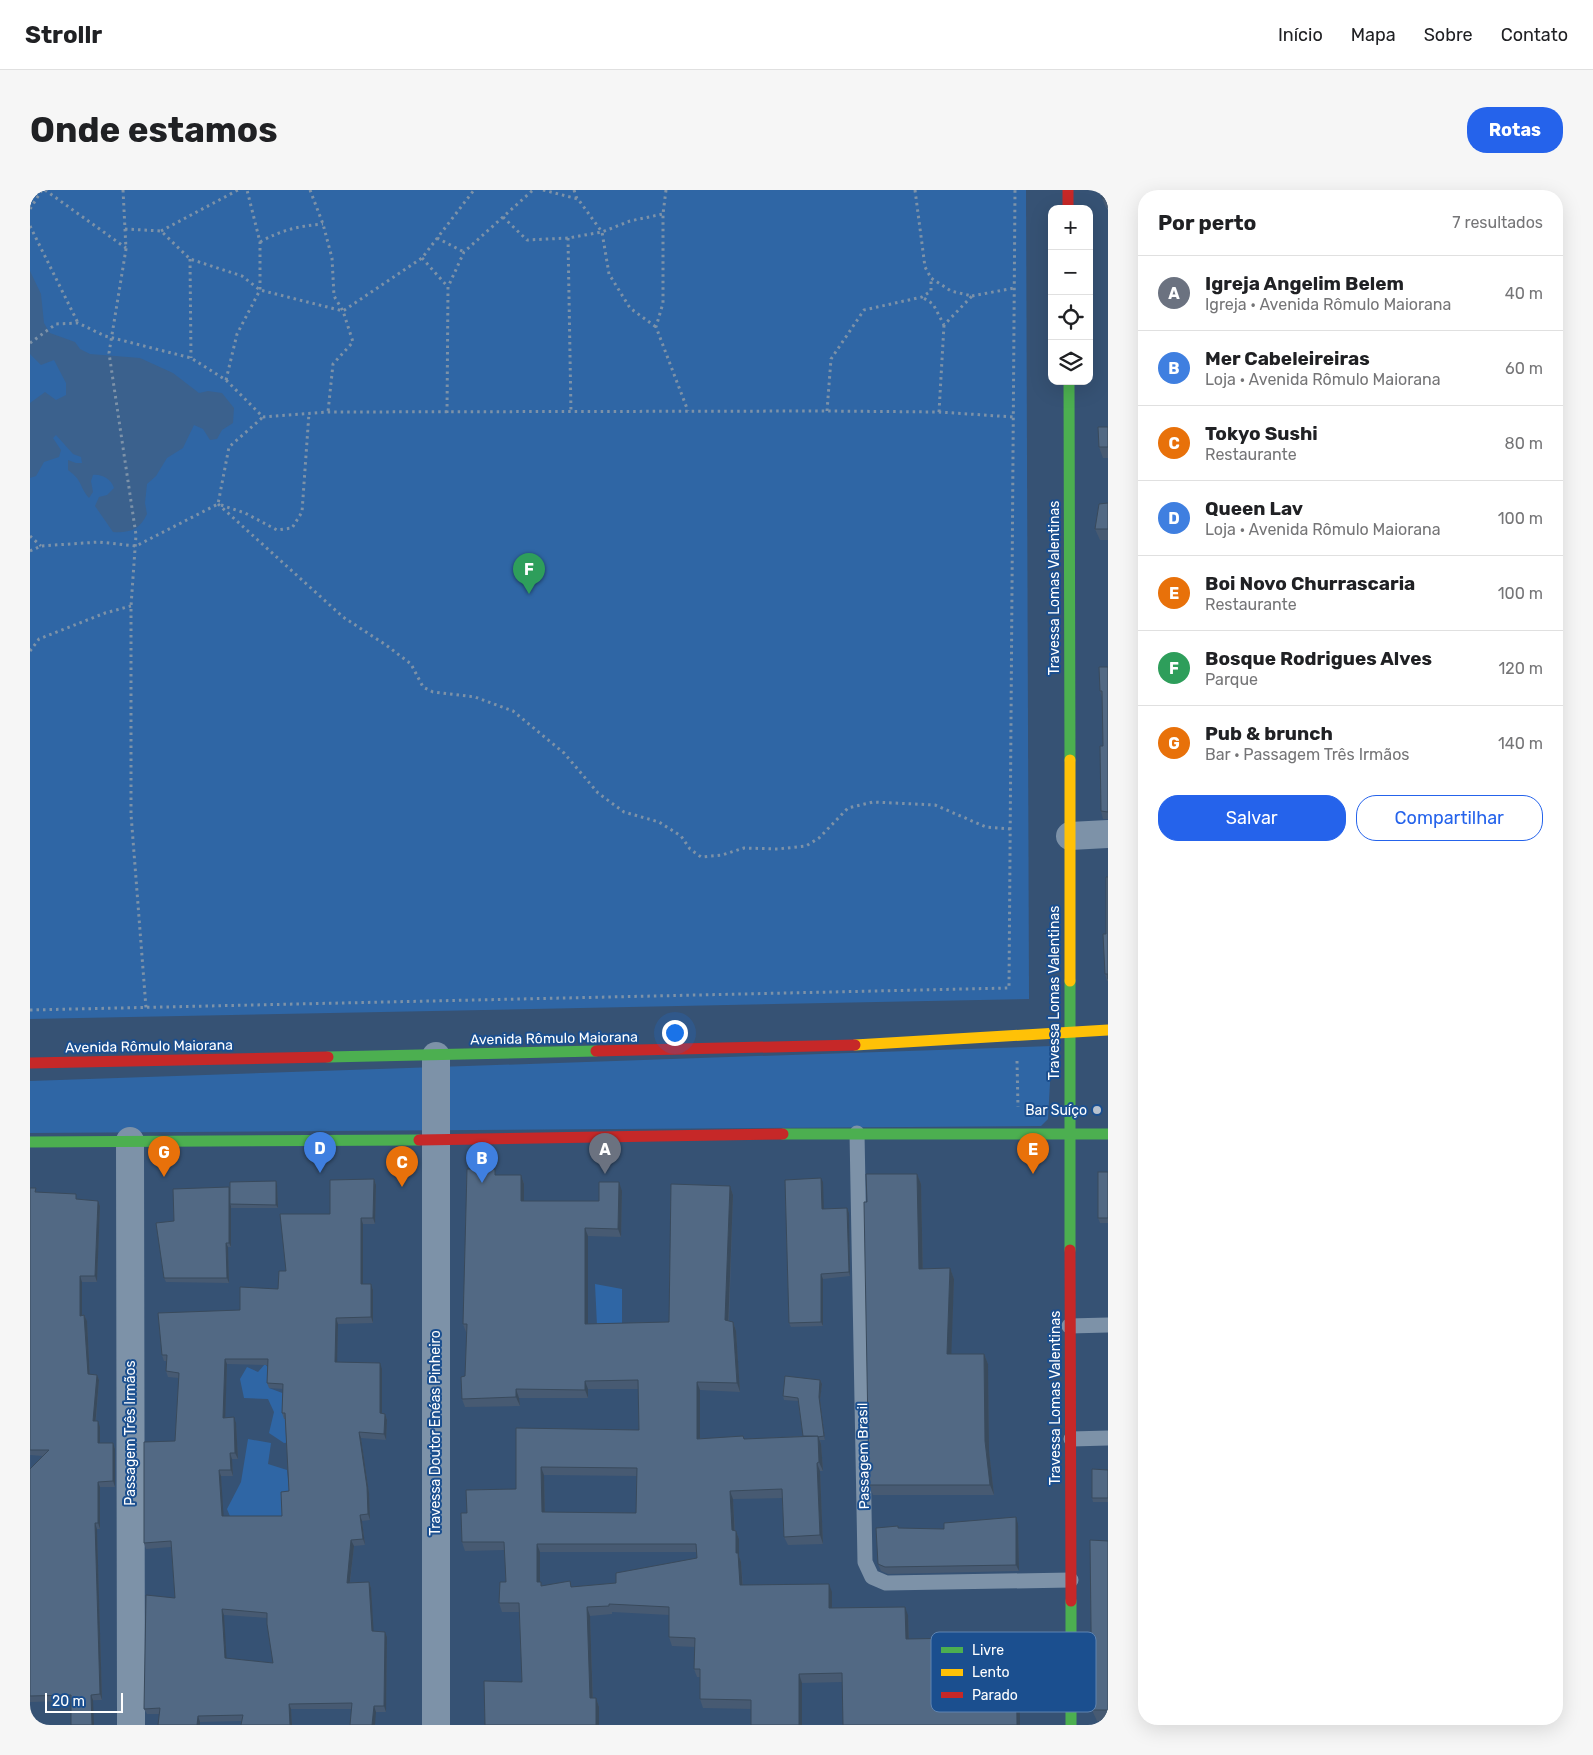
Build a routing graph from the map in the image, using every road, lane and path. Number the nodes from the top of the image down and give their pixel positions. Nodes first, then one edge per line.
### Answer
1 (44, 190) edge
2 (123, 190) edge
3 (238, 190) edge
4 (247, 190) edge
5 (310, 190) edge
6 (474, 190) edge
7 (533, 190) edge
8 (543, 190) edge
9 (574, 190) edge
10 (666, 190) edge
11 (915, 190) edge
12 (1015, 190) edge
13 (1068, 190) edge
14 (578, 199) junction
15 (1068, 205) edge
16 (30, 209) edge
17 (663, 214) junction
18 (503, 217) junction
19 (323, 224) junction
20 (30, 226) edge
21 (125, 229) junction
22 (161, 230) junction
23 (602, 232) junction
24 (437, 238) junction
25 (568, 238) junction
26 (260, 242) junction
27 (126, 249) junction
28 (464, 252) junction
29 (422, 258) junction
30 (190, 259) junction
31 (931, 278) junction
32 (448, 287) junction
33 (1014, 288) junction
34 (260, 290) junction
35 (972, 296) junction
36 (922, 297) junction
37 (343, 311) junction
38 (78, 323) junction
39 (944, 325) junction
40 (656, 328) junction
41 (111, 338) junction
42 (30, 343) edge
43 (191, 358) junction
44 (226, 380) junction
45 (1069, 385) edge
46 (688, 411) junction
47 (827, 411) junction
48 (328, 412) junction
49 (939, 412) junction
50 (309, 413) junction
51 (447, 413) junction
52 (571, 413) junction
53 (263, 417) junction
54 (1014, 417) junction
55 (218, 504) junction
56 (30, 536) edge
57 (41, 546) junction
58 (136, 546) junction
59 (30, 551) edge
60 (131, 606) junction
61 (30, 650) edge
62 (1011, 829) junction
63 (1108, 834) edge
64 (1070, 836) junction
65 (146, 1008) junction
66 (30, 1010) edge
67 (1108, 1030) edge
68 (1068, 1033) junction
69 (1017, 1035) junction
70 (436, 1056) junction
71 (30, 1063) edge
72 (857, 1133) junction
73 (1068, 1133) junction
74 (1018, 1134) junction
75 (1108, 1134) edge
76 (435, 1140) junction
77 (130, 1141) junction
78 (30, 1142) edge
79 (1108, 1325) edge
80 (1069, 1326) junction
81 (1108, 1438) edge
82 (1071, 1439) junction
83 (1071, 1580) junction
84 (1071, 1632) edge
85 (1070, 1712) edge
86 (131, 1725) edge
87 (436, 1725) edge
88 (1070, 1725) edge

1 - 16 path
1 - 27 path
2 - 21 path
3 - 22 path
4 - 26 path
5 - 19 path
6 - 24 path
7 - 18 path
8 - 14 path
9 - 14 path
10 - 17 path
11 - 31 path
12 - 33 path
13 - 15 street
14 - 23 path
17 - 23 path
17 - 40 path
18 - 25 path
18 - 28 path
19 - 26 path
19 - 37 path
20 - 38 path
21 - 22 path
21 - 27 path
22 - 30 path
23 - 25 path
23 - 40 path
24 - 28 path
24 - 29 path
25 - 52 path
26 - 34 path
27 - 41 path
28 - 32 path
29 - 32 path
29 - 37 path
30 - 34 path
30 - 43 path
31 - 35 path
31 - 36 path
32 - 51 path
33 - 35 path
33 - 54 path
34 - 37 path
34 - 44 path
35 - 39 path
36 - 39 path
36 - 47 path
37 - 48 path
38 - 41 path
38 - 42 path
39 - 49 path
40 - 46 path
41 - 43 path
41 - 58 path
43 - 44 path
44 - 53 path
45 - 64 street, Travessa Lomas Valentinas
46 - 47 path
46 - 52 path
47 - 49 path
48 - 50 path
48 - 51 path
49 - 54 path
50 - 53 path
50 - 55 path
51 - 52 path
53 - 55 path
54 - 62 path
55 - 58 path
55 - 62 path
56 - 57 path
57 - 58 path
57 - 59 path
58 - 60 path
60 - 61 path
60 - 65 path
62 - 65 path
63 - 64 street
64 - 68 street, Travessa Lomas Valentinas
65 - 66 path
67 - 68 street, Avenida Rômulo Maiorana
68 - 69 street, Avenida Rômulo Maiorana
68 - 73 street, Travessa Lomas Valentinas
69 - 70 street, Avenida Rômulo Maiorana
69 - 74 path
70 - 71 street, Avenida Rômulo Maiorana
70 - 76 street, Travessa Doutor Enéas Pinheiro
72 - 74 street
72 - 76 street
72 - 83 lane, Passagem Brasil
73 - 74 street
73 - 75 street
73 - 80 street, Travessa Lomas Valentinas
76 - 77 street
76 - 87 street, Travessa Doutor Enéas Pinheiro
77 - 78 street
77 - 86 street, Passagem Três Irmãos
79 - 80 lane
80 - 82 street, Travessa Lomas Valentinas
81 - 82 lane
82 - 83 street, Travessa Lomas Valentinas
83 - 84 street, Travessa Lomas Valentinas
85 - 88 street, Travessa Lomas Valentinas

